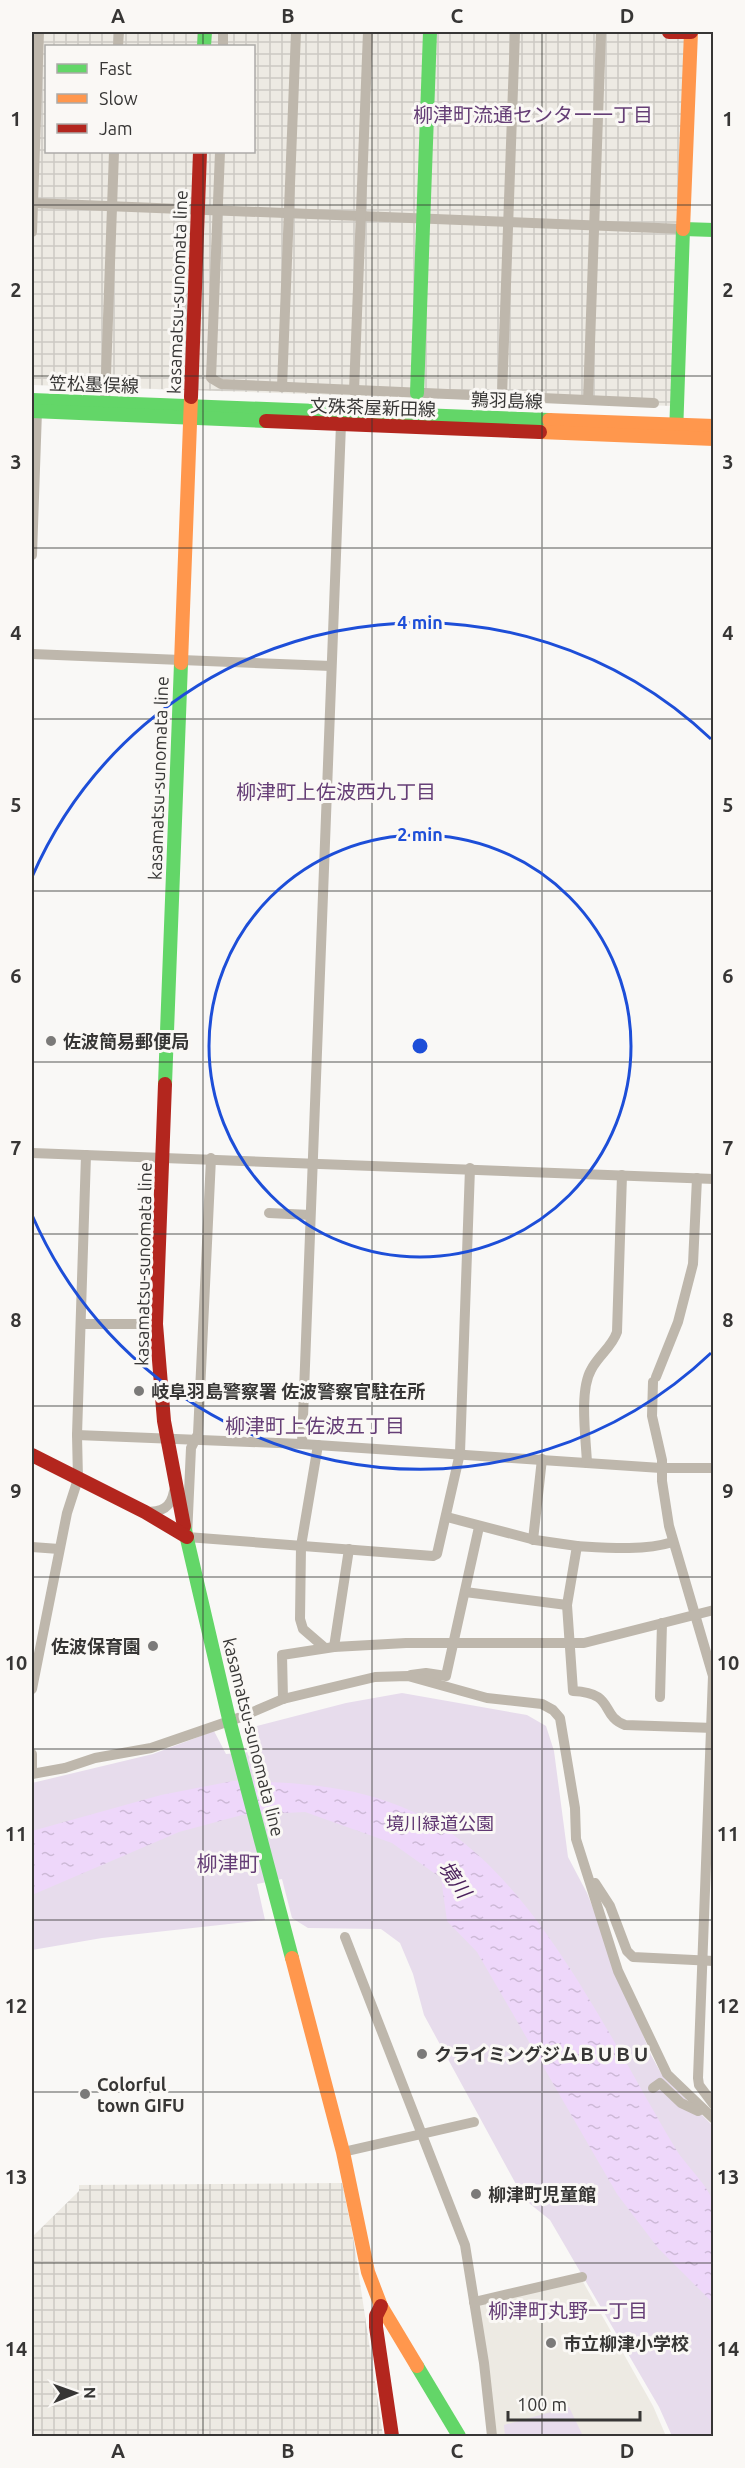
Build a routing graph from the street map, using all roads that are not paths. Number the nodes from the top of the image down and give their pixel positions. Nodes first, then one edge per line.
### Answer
1 (39, 32) edge
2 (296, 32) edge
3 (368, 32) edge
4 (430, 32) edge
5 (515, 32) edge
6 (601, 32) edge
7 (669, 32) edge
8 (691, 32) edge
9 (114, 153) edge
10 (200, 153) edge
11 (220, 153) edge
12 (32, 203) edge
13 (112, 206) junction
14 (198, 210) junction
15 (219, 211) junction
16 (288, 213) junction
17 (361, 216) junction
18 (422, 218) junction
19 (508, 221) junction
20 (594, 225) junction
21 (683, 229) junction
22 (714, 230) edge
23 (32, 232) edge
24 (282, 387) junction
25 (354, 391) junction
26 (417, 393) junction
27 (501, 396) junction
28 (588, 400) junction
29 (105, 402) junction
30 (654, 403) dead end
31 (33, 407) edge
32 (190, 412) junction
33 (341, 424) junction
34 (714, 426) edge
35 (676, 431) junction
36 (714, 439) edge
37 (32, 555) edge
38 (32, 654) edge
39 (180, 660) junction
40 (331, 666) junction
41 (32, 1153) edge
42 (86, 1155) junction
43 (162, 1157) junction
44 (211, 1158) junction
45 (312, 1162) junction
46 (470, 1168) junction
47 (622, 1175) junction
48 (697, 1178) junction
49 (714, 1179) edge
50 (269, 1213) dead end
51 (310, 1215) junction
52 (81, 1324) junction
53 (156, 1324) junction
54 (77, 1435) junction
55 (166, 1439) junction
56 (195, 1440) junction
57 (302, 1444) junction
58 (318, 1445) junction
59 (460, 1453) junction
60 (32, 1455) edge
61 (542, 1459) junction
62 (587, 1463) junction
63 (661, 1468) junction
64 (714, 1468) edge
65 (78, 1479) junction
66 (175, 1486) junction
67 (145, 1512) junction
68 (447, 1517) junction
69 (479, 1527) junction
70 (187, 1537) junction
71 (533, 1540) junction
72 (673, 1542) junction
73 (32, 1546) edge
74 (302, 1546) junction
75 (577, 1546) junction
76 (59, 1549) junction
77 (349, 1549) junction
78 (465, 1592) junction
79 (567, 1605) junction
80 (714, 1610) edge
81 (696, 1614) junction
82 (662, 1623) junction
83 (455, 1643) junction
84 (571, 1644) junction
85 (330, 1647) junction
86 (408, 1676) junction
87 (32, 1689) edge
88 (660, 1697) dead end
89 (283, 1699) junction
90 (229, 1719) junction
91 (713, 1728) edge
92 (32, 1754) edge
93 (32, 1774) edge
94 (590, 1878) junction
95 (345, 1937) dead end
96 (708, 1961) edge
97 (653, 2088) dead end
98 (714, 2105) edge
99 (702, 2109) junction
100 (714, 2119) edge
101 (474, 2122) dead end
102 (422, 2135) junction
103 (343, 2152) junction
104 (582, 2277) dead end
105 (474, 2302) junction
106 (381, 2306) junction
107 (392, 2436) edge
108 (459, 2436) edge
109 (492, 2436) edge

1 - 12 street
2 - 16 street
3 - 17 street
4 - 18 main road
5 - 19 street
6 - 20 street
7 - 8 main road
8 - 21 main road
9 - 13 street
10 - 14 main road, kasamatsu-sunomata line
11 - 15 street
12 - 13 street
12 - 23 street
13 - 14 street
13 - 29 street
14 - 15 street
14 - 32 main road, kasamatsu-sunomata line
15 - 16 street
15 - 24 street
16 - 17 street
16 - 24 street
17 - 18 street
17 - 25 street
18 - 19 street
18 - 26 main road
19 - 20 street
19 - 27 street
20 - 21 street
20 - 28 street
21 - 22 main road
21 - 35 main road
24 - 25 street
25 - 26 street
26 - 27 street
27 - 28 street
28 - 30 street
29 - 31 main road, 笠松墨俣線
29 - 32 main road, 笠松墨俣線
31 - 32 main road, 文殊茶屋新田線
31 - 37 street
32 - 33 main road, 文殊茶屋新田線
32 - 35 main road, 鶉羽島線
32 - 39 main road, kasamatsu-sunomata line
33 - 35 main road, 文殊茶屋新田線
33 - 40 street
34 - 35 main road, 鶉羽島線
35 - 36 main road, 文殊茶屋新田線
38 - 39 street
39 - 40 street
39 - 43 main road, kasamatsu-sunomata line
40 - 45 street
41 - 42 street
42 - 43 street
42 - 52 street
43 - 44 street
43 - 53 main road, kasamatsu-sunomata line
44 - 45 street
44 - 56 street
45 - 46 street
45 - 51 street
46 - 47 street
46 - 59 street
47 - 48 street
47 - 62 street
48 - 49 street
48 - 63 street
50 - 51 street
51 - 57 street
52 - 53 street
52 - 54 street
53 - 55 main road, kasamatsu-sunomata line
54 - 55 street
54 - 65 street
55 - 56 street
55 - 66 main road, kasamatsu-sunomata line
56 - 57 street
56 - 70 street
57 - 58 street
58 - 59 street
58 - 74 street
59 - 61 street
59 - 68 street
60 - 65 main road
61 - 62 street
61 - 71 street
62 - 63 street
63 - 64 street
63 - 72 street
65 - 67 main road
65 - 76 street
66 - 67 street
66 - 70 main road, kasamatsu-sunomata line
67 - 70 main road
68 - 69 street
68 - 77 street
69 - 71 street
69 - 78 street
70 - 74 street
70 - 90 main road, kasamatsu-sunomata line
71 - 75 street
72 - 75 street
72 - 81 street
73 - 76 street
74 - 77 street
74 - 85 street
75 - 79 street
76 - 87 street
77 - 85 street
78 - 79 street
78 - 83 street
79 - 84 street
80 - 81 street
81 - 82 street
81 - 91 street
82 - 84 street
82 - 88 street
83 - 84 street
83 - 85 street
83 - 86 street
84 - 91 street
85 - 89 street
86 - 89 street
86 - 94 street
89 - 90 street
90 - 93 street
90 - 103 main road, kasamatsu-sunomata line
91 - 96 street
92 - 93 street
94 - 96 street
94 - 99 street
95 - 102 street
96 - 98 street
97 - 99 street
99 - 100 street
101 - 102 street
102 - 103 street
102 - 105 street
103 - 106 main road, kasamatsu-sunomata line
104 - 105 street
105 - 109 street
106 - 107 main road
106 - 108 main road, kasamatsu-sunomata line

